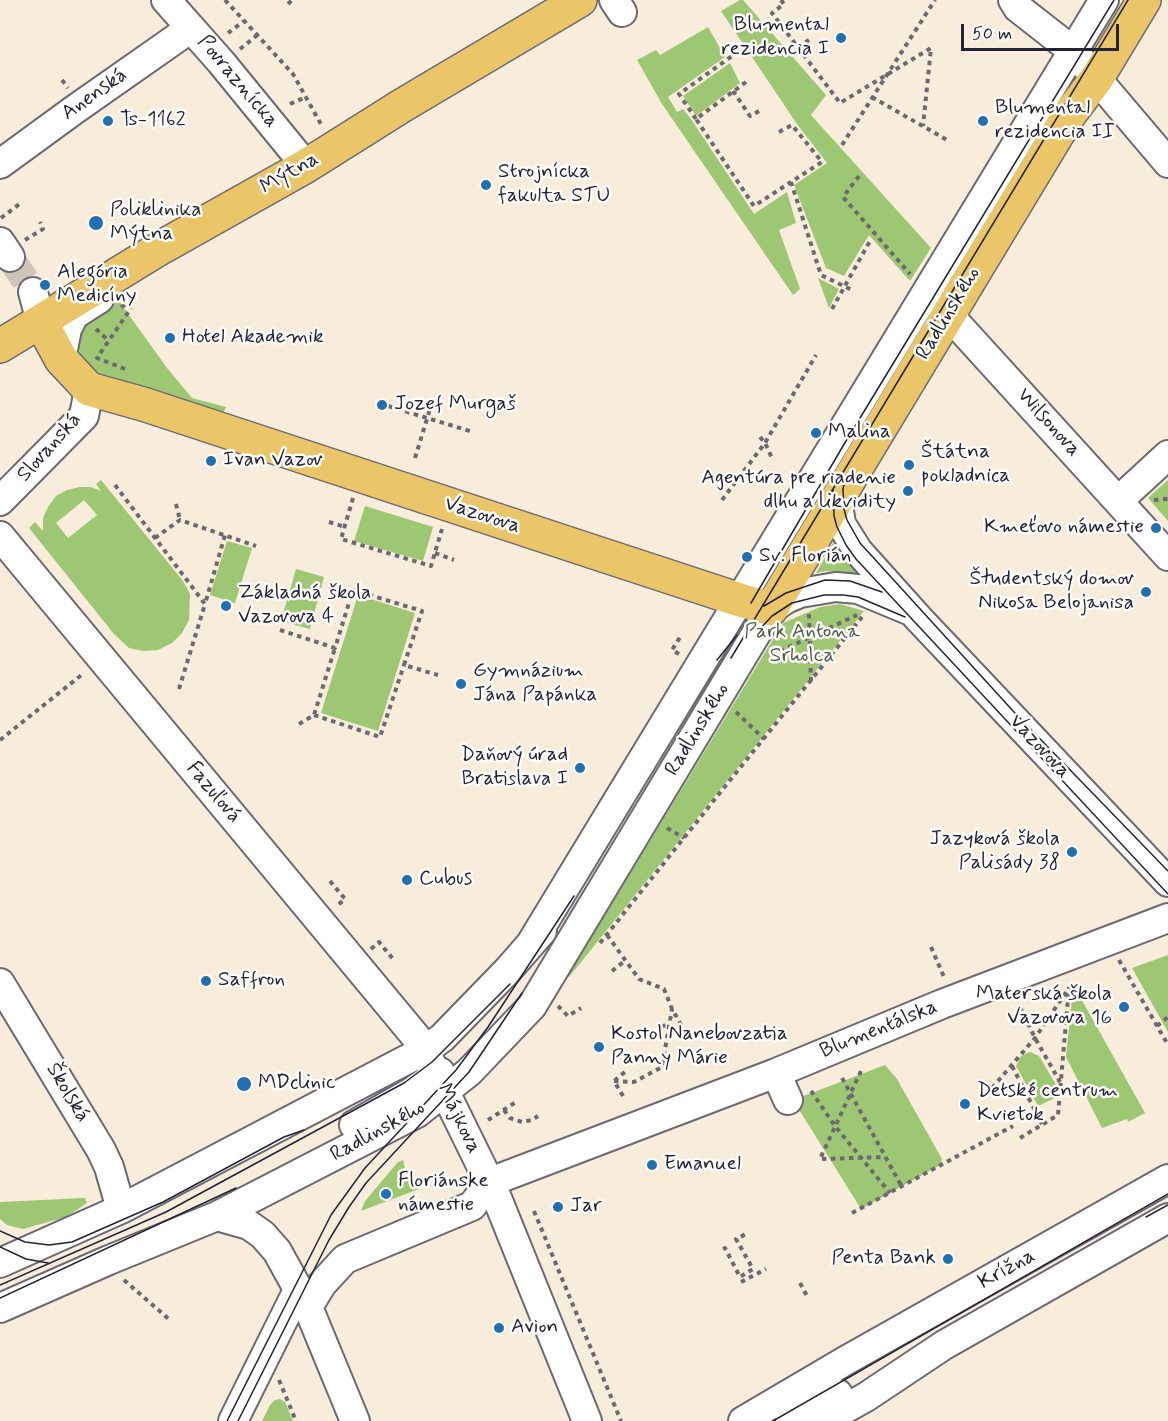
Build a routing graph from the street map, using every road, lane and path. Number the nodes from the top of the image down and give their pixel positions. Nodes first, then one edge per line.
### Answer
1 (166, 0) edge
2 (225, 0) edge
3 (292, 0) edge
4 (580, 0) edge
5 (781, 0) edge
6 (934, 0) edge
7 (1013, 0) edge
8 (1104, 0) edge
9 (1144, 0) edge
10 (288, 4) dead end
11 (244, 21) junction
12 (191, 28) junction
13 (258, 34) junction
14 (220, 38) dead end
15 (810, 40) dead end
16 (798, 47) junction
17 (1073, 51) junction
18 (235, 53) dead end
19 (732, 57) dead end
20 (890, 73) junction
21 (1097, 78) junction
22 (746, 82) dead end
23 (733, 91) junction
24 (306, 97) junction
25 (872, 98) junction
26 (290, 104) dead end
27 (763, 109) dead end
28 (696, 119) junction
29 (322, 126) dead end
30 (923, 126) junction
31 (780, 132) dead end
32 (947, 140) dead end
33 (842, 145) dead end
34 (1168, 163) edge
35 (0, 164) edge
36 (306, 166) junction
37 (859, 176) dead end
38 (791, 182) junction
39 (22, 202) dead end
40 (0, 218) edge
41 (40, 222) dead end
42 (39, 232) dead end
43 (870, 241) dead end
44 (162, 247) junction
45 (845, 286) junction
46 (852, 290) dead end
47 (930, 294) junction
48 (37, 307) junction
49 (131, 308) dead end
50 (832, 309) dead end
51 (0, 346) edge
52 (816, 355) dead end
53 (62, 359) junction
54 (135, 373) dead end
55 (89, 389) junction
56 (433, 399) dead end
57 (388, 406) dead end
58 (427, 417) junction
59 (474, 432) dead end
60 (760, 437) dead end
61 (765, 443) junction
62 (1168, 455) edge
63 (415, 458) dead end
64 (772, 458) dead end
65 (115, 486) dead end
66 (837, 498) junction
67 (722, 500) dead end
68 (0, 501) edge
69 (1118, 501) junction
70 (176, 504) dead end
71 (350, 509) dead end
72 (180, 520) junction
73 (329, 522) dead end
74 (345, 527) junction
75 (225, 535) junction
76 (0, 536) edge
77 (155, 538) junction
78 (439, 541) dead end
79 (256, 546) dead end
80 (435, 554) junction
81 (1168, 556) edge
82 (454, 560) dead end
83 (205, 604) junction
84 (808, 607) dead end
85 (755, 611) junction
86 (911, 611) junction
87 (280, 630) dead end
88 (810, 637) junction
89 (335, 648) junction
90 (102, 658) junction
91 (762, 660) dead end
92 (404, 665) junction
93 (438, 675) dead end
94 (811, 682) junction
95 (179, 688) dead end
96 (728, 705) dead end
97 (314, 715) junction
98 (299, 724) dead end
99 (764, 739) junction
100 (0, 740) edge
101 (666, 827) dead end
102 (684, 838) junction
103 (330, 881) dead end
104 (1168, 882) edge
105 (345, 899) dead end
106 (1168, 918) edge
107 (608, 935) junction
108 (378, 942) dead end
109 (530, 945) junction
110 (931, 947) dead end
111 (593, 952) dead end
112 (393, 959) dead end
113 (626, 960) junction
114 (1121, 964) dead end
115 (612, 971) dead end
116 (0, 983) edge
117 (954, 1000) junction
118 (550, 1001) dead end
119 (1020, 1007) dead end
120 (580, 1008) dead end
121 (672, 1009) junction
122 (1168, 1017) edge
123 (669, 1025) junction
124 (661, 1026) dead end
125 (1157, 1026) junction
126 (684, 1030) dead end
127 (1035, 1038) junction
128 (1168, 1045) edge
129 (1012, 1066) junction
130 (626, 1071) dead end
131 (861, 1071) dead end
132 (435, 1072) junction
133 (776, 1073) junction
134 (842, 1078) dead end
135 (614, 1081) junction
136 (1061, 1082) junction
137 (992, 1088) dead end
138 (851, 1093) junction
139 (800, 1095) joint
140 (623, 1096) dead end
141 (516, 1102) dead end
142 (504, 1110) junction
143 (538, 1116) dead end
144 (488, 1120) dead end
145 (1042, 1125) junction
146 (835, 1126) junction
147 (1013, 1126) dead end
148 (1020, 1138) dead end
149 (885, 1157) junction
150 (861, 1158) junction
151 (1168, 1179) edge
152 (902, 1187) junction
153 (494, 1190) junction
154 (890, 1193) junction
155 (121, 1209) junction
156 (534, 1211) dead end
157 (852, 1214) dead end
158 (218, 1216) junction
159 (1168, 1218) edge
160 (176, 1233) junction
161 (746, 1234) dead end
162 (0, 1242) edge
163 (35, 1246) junction
164 (723, 1250) dead end
165 (0, 1263) edge
166 (766, 1269) dead end
167 (0, 1275) edge
168 (123, 1277) dead end
169 (741, 1282) dead end
170 (800, 1283) dead end
171 (46, 1287) junction
172 (303, 1298) junction
173 (808, 1298) dead end
174 (0, 1308) edge
175 (171, 1321) dead end
176 (944, 1345) junction
177 (279, 1379) dead end
178 (869, 1409) edge
179 (233, 1421) edge
180 (296, 1421) edge
181 (355, 1421) edge
182 (586, 1421) edge
183 (621, 1421) edge
184 (743, 1421) edge
185 (790, 1421) edge
186 (823, 1421) edge

1 - 12 street, Povraznícka
2 - 11 path
3 - 10 path
4 - 36 main road, Mýtna
5 - 16 path
6 - 20 path
7 - 17 street
8 - 17 street, Radlinského
9 - 21 main road, Radlinského
11 - 13 path
11 - 14 path
12 - 35 street, Anenská
12 - 36 street, Povraznícka
13 - 18 path
13 - 24 path
15 - 16 path
16 - 20 path
17 - 21 street
17 - 47 street, Radlinského
19 - 28 path
20 - 25 path
20 - 30 path
21 - 34 street
21 - 47 main road, Radlinského
22 - 23 path
23 - 27 path
23 - 28 path
24 - 26 path
24 - 29 path
25 - 30 path
25 - 33 path
28 - 38 path
30 - 32 path
31 - 38 path
36 - 44 main road, Mýtna
37 - 47 path
38 - 45 path
39 - 40 path
41 - 42 path
43 - 45 path
44 - 48 main road, Mýtna
44 - 53 street
45 - 46 path
45 - 50 path
47 - 66 main road, Radlinského
47 - 69 street, Wilsonova
47 - 85 street, Radlinského
48 - 51 main road, Mýtna
48 - 53 main road
49 - 54 path
52 - 61 path
53 - 55 main road
55 - 68 street, Slovanská
55 - 85 main road, Vazovova
56 - 58 path
57 - 58 path
58 - 59 path
58 - 63 path
60 - 61 path
61 - 64 path
61 - 67 path
62 - 69 street
65 - 77 path
66 - 85 main road, Radlinského
66 - 86 street, Vazovova
69 - 81 street, Wilsonova
70 - 72 path
71 - 74 path
72 - 75 path
72 - 77 path
73 - 74 path
74 - 80 path
75 - 79 path
75 - 83 path
76 - 90 street, Fazuľová
77 - 83 path
78 - 80 path
80 - 82 path
83 - 95 path
84 - 88 path
85 - 86 street, Vazovova
85 - 109 street, Radlinského
85 - 109 street, Radlinského
85 - 132 street, Radlinského
86 - 104 street, Vazovova
87 - 89 path
88 - 91 path
88 - 94 path
88 - 94 path
89 - 92 path
89 - 97 path
90 - 100 path
90 - 132 street, Fazuľová
92 - 93 path
92 - 97 path
94 - 99 path
96 - 99 path
97 - 98 path
99 - 102 path
101 - 102 path
102 - 107 path
103 - 105 path
106 - 117 street, Blumentálska
107 - 111 path
107 - 113 path
108 - 112 path
109 - 132 street, Radlinského
110 - 117 path
113 - 115 path
113 - 121 path
114 - 125 path
116 - 155 street, Školská
117 - 133 street, Blumentálska
118 - 120 path
119 - 127 path
121 - 123 path
121 - 126 path
122 - 125 path
123 - 124 path
123 - 135 path
125 - 128 path
127 - 129 path
127 - 136 path
127 - 136 path
129 - 137 path
129 - 145 path
130 - 135 path
131 - 138 path
132 - 153 street, Májkova
132 - 155 street, Radlinského
132 - 158 street, Radlinského
132 - 160 street, Radlinského
133 - 139 street
133 - 153 street, Blumentálska
134 - 138 path
135 - 140 path
136 - 145 path
138 - 146 path
138 - 149 path
139 - 146 path
141 - 142 path
142 - 143 path
142 - 144 path
145 - 148 path
146 - 150 path
146 - 150 path
147 - 152 path
149 - 150 path
149 - 152 path
150 - 154 path
151 - 184 street, Krížna
152 - 154 path
153 - 172 street
153 - 182 street, Májkova
154 - 157 path
155 - 163 street, Radlinského
156 - 183 path
158 - 160 street, Radlinského
158 - 172 street
159 - 176 street, Krížna
160 - 171 street, Radlinského
161 - 164 path
162 - 163 street
163 - 165 street, Radlinského
166 - 169 path
167 - 171 street
168 - 175 path
170 - 173 path
171 - 174 street, Radlinského
172 - 179 street
172 - 181 street
176 - 178 street, Krížna
176 - 185 street
177 - 180 path
178 - 186 street, Krížna

